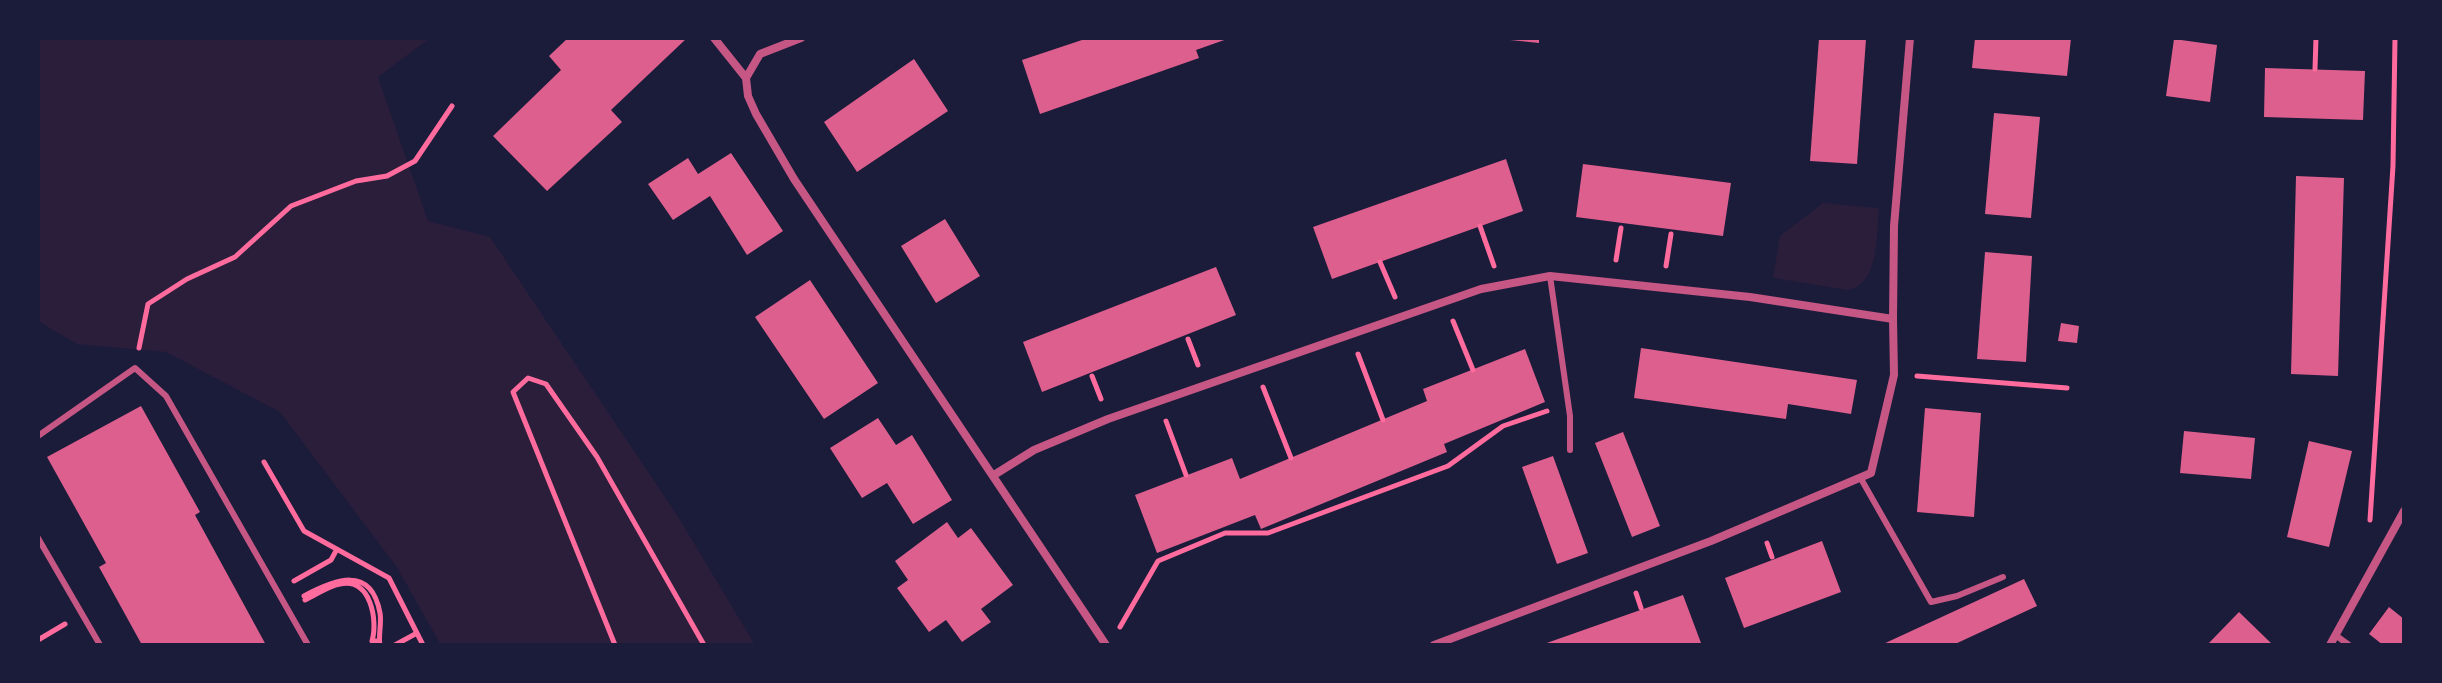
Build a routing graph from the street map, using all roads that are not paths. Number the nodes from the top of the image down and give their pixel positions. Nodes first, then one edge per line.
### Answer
1 (714, 38) edge
2 (801, 38) edge
3 (1910, 38) edge
4 (746, 78) junction
5 (1550, 276) junction
6 (1893, 319) junction
7 (38, 436) edge
8 (1570, 450) dead end
9 (994, 475) junction
10 (1860, 477) junction
11 (2404, 511) edge
12 (38, 538) edge
13 (2003, 577) dead end
14 (2338, 637) junction
15 (100, 645) edge
16 (308, 645) edge
17 (1106, 645) edge
18 (1434, 645) edge
19 (2330, 645) edge
20 (2349, 645) edge

1 - 4 street
2 - 4 street
3 - 6 street
4 - 9 street
5 - 6 street
5 - 8 lane
5 - 9 street
6 - 10 street
7 - 16 lane
9 - 17 street
10 - 13 lane
10 - 18 street
11 - 14 street
12 - 15 lane
14 - 19 street
14 - 20 lane

